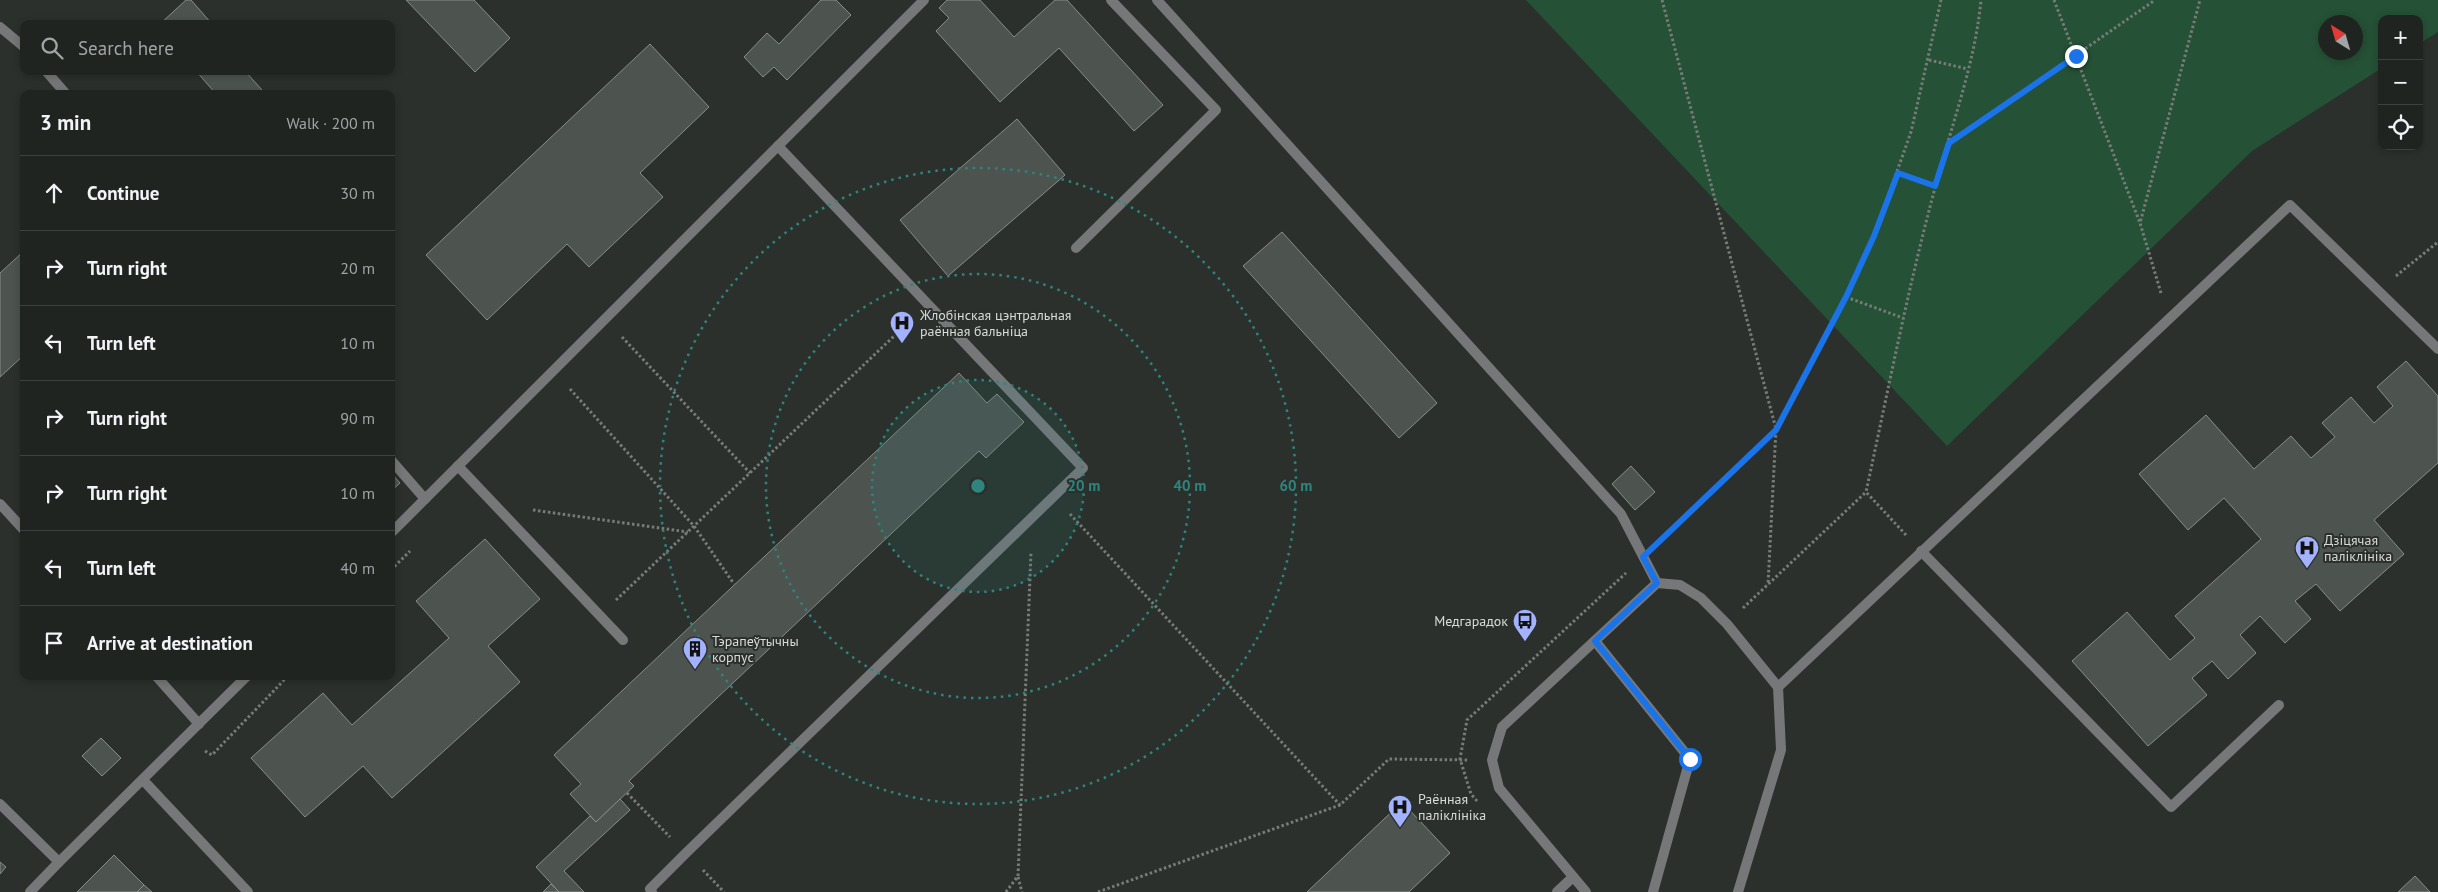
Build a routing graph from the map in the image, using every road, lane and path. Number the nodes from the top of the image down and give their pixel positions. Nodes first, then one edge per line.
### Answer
1 (924, 0) edge
2 (1111, 0) edge
3 (1157, 0) edge
4 (1662, 0) edge
5 (1941, 0) edge
6 (1981, 0) edge
7 (2054, 0) edge
8 (2155, 0) edge
9 (2200, 0) edge
10 (0, 28) edge
11 (20, 44) edge
12 (2076, 56) junction
13 (1929, 60) junction
14 (1968, 69) junction
15 (49, 75) edge
16 (63, 90) edge
17 (1949, 143) junction
18 (778, 146) junction
19 (1898, 173) junction
20 (1935, 186) junction
21 (2140, 223) junction
22 (2438, 242) edge
23 (1076, 248) dead end
24 (2378, 291) junction
25 (1846, 297) junction
26 (928, 304) junction
27 (1903, 318) junction
28 (2169, 320) junction
29 (622, 337) dead end
30 (2438, 350) edge
31 (570, 389) dead end
32 (1776, 430) junction
33 (395, 465) edge
34 (458, 466) junction
35 (750, 473) junction
36 (1866, 492) junction
37 (1054, 496) junction
38 (425, 499) junction
39 (0, 504) edge
40 (496, 505) junction
41 (1033, 517) junction
42 (20, 526) edge
43 (694, 526) junction
44 (395, 529) edge
45 (688, 532) junction
46 (1921, 551) junction
47 (1643, 557) junction
48 (1657, 583) junction
49 (734, 584) dead end
50 (1768, 585) junction
51 (600, 615) junction
52 (1727, 624) junction
53 (623, 640) dead end
54 (1595, 641) junction
55 (160, 680) edge
56 (243, 680) edge
57 (284, 680) edge
58 (1778, 687) junction
59 (2279, 705) dead end
60 (199, 724) junction
61 (185, 739) junction
62 (1492, 760) junction
63 (143, 780) junction
64 (626, 793) dead end
65 (0, 804) edge
66 (1340, 805) junction
67 (645, 812) dead end
68 (59, 862) junction
69 (1018, 876) junction
70 (1573, 877) junction
71 (30, 892) edge
72 (248, 892) edge
73 (652, 892) edge
74 (1006, 892) edge
75 (1022, 892) edge
76 (1098, 892) edge
77 (1557, 892) edge
78 (1586, 892) edge
79 (1653, 892) edge
80 (1738, 892) edge

1 - 18 street
2 - 23 street
3 - 47 street
4 - 32 path
5 - 13 path
6 - 14 path
7 - 12 path
8 - 12 path
9 - 21 path
10 - 11 street
12 - 17 path
12 - 21 path
13 - 14 path
13 - 19 path
14 - 17 path
15 - 16 street
17 - 20 path
18 - 26 street
18 - 34 street
19 - 20 path
19 - 25 path
20 - 27 path
21 - 28 path
22 - 24 path
24 - 28 street
24 - 30 street
25 - 27 path
25 - 32 path
26 - 35 path
26 - 37 street
27 - 36 path
28 - 46 street
29 - 35 path
31 - 43 path
32 - 47 path
32 - 50 path
33 - 38 street
34 - 38 street
34 - 40 street
35 - 43 path
36 - 46 path
36 - 50 path
37 - 41 street
37 - 66 path
38 - 44 street
39 - 42 street
40 - 45 path
40 - 51 street
41 - 69 path
41 - 73 street
43 - 45 path
43 - 49 path
45 - 51 path
46 - 58 street
46 - 59 street
47 - 48 street
48 - 52 street
48 - 54 street
50 - 52 path
51 - 53 street
52 - 58 street
54 - 62 street
54 - 79 street
55 - 60 street
56 - 60 street
57 - 61 path
58 - 80 street
60 - 61 street
61 - 63 street
62 - 66 path
62 - 70 street
63 - 68 street
63 - 72 street
64 - 67 path
65 - 68 street
66 - 76 path
68 - 71 street
69 - 74 path
69 - 75 path
70 - 77 street
70 - 78 street

